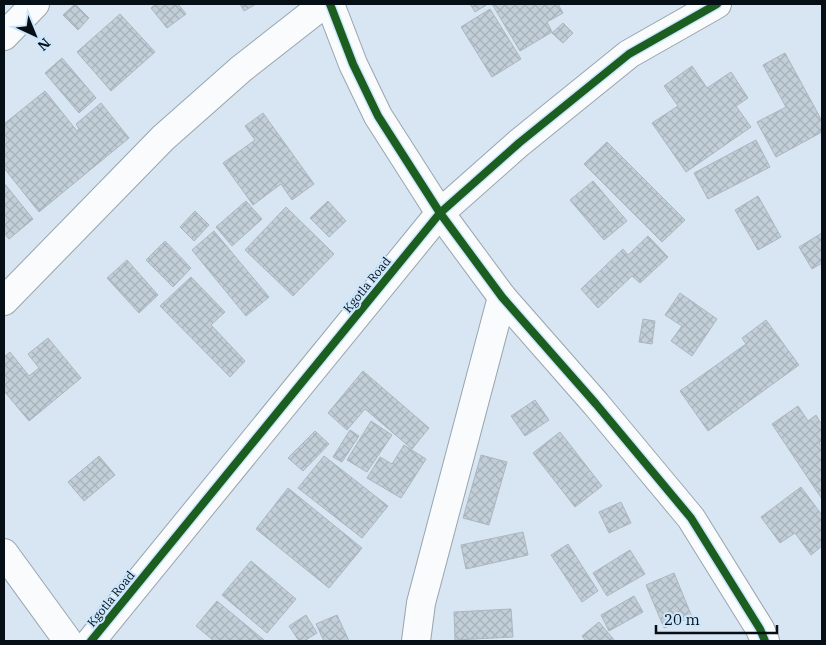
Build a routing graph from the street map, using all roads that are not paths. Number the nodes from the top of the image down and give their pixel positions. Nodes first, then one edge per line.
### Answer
1 (35, 4) edge
2 (324, 4) edge
3 (330, 4) edge
4 (717, 4) edge
5 (4, 36) edge
6 (440, 213) junction
7 (502, 297) junction
8 (4, 301) edge
9 (4, 553) edge
10 (68, 641) edge
11 (91, 641) edge
12 (416, 641) edge
13 (765, 641) edge

1 - 5 street
2 - 8 street
3 - 6 street
4 - 6 street, Kgotla Road
6 - 7 street
6 - 11 street, Kgotla Road
7 - 12 street
7 - 13 street
9 - 10 street

